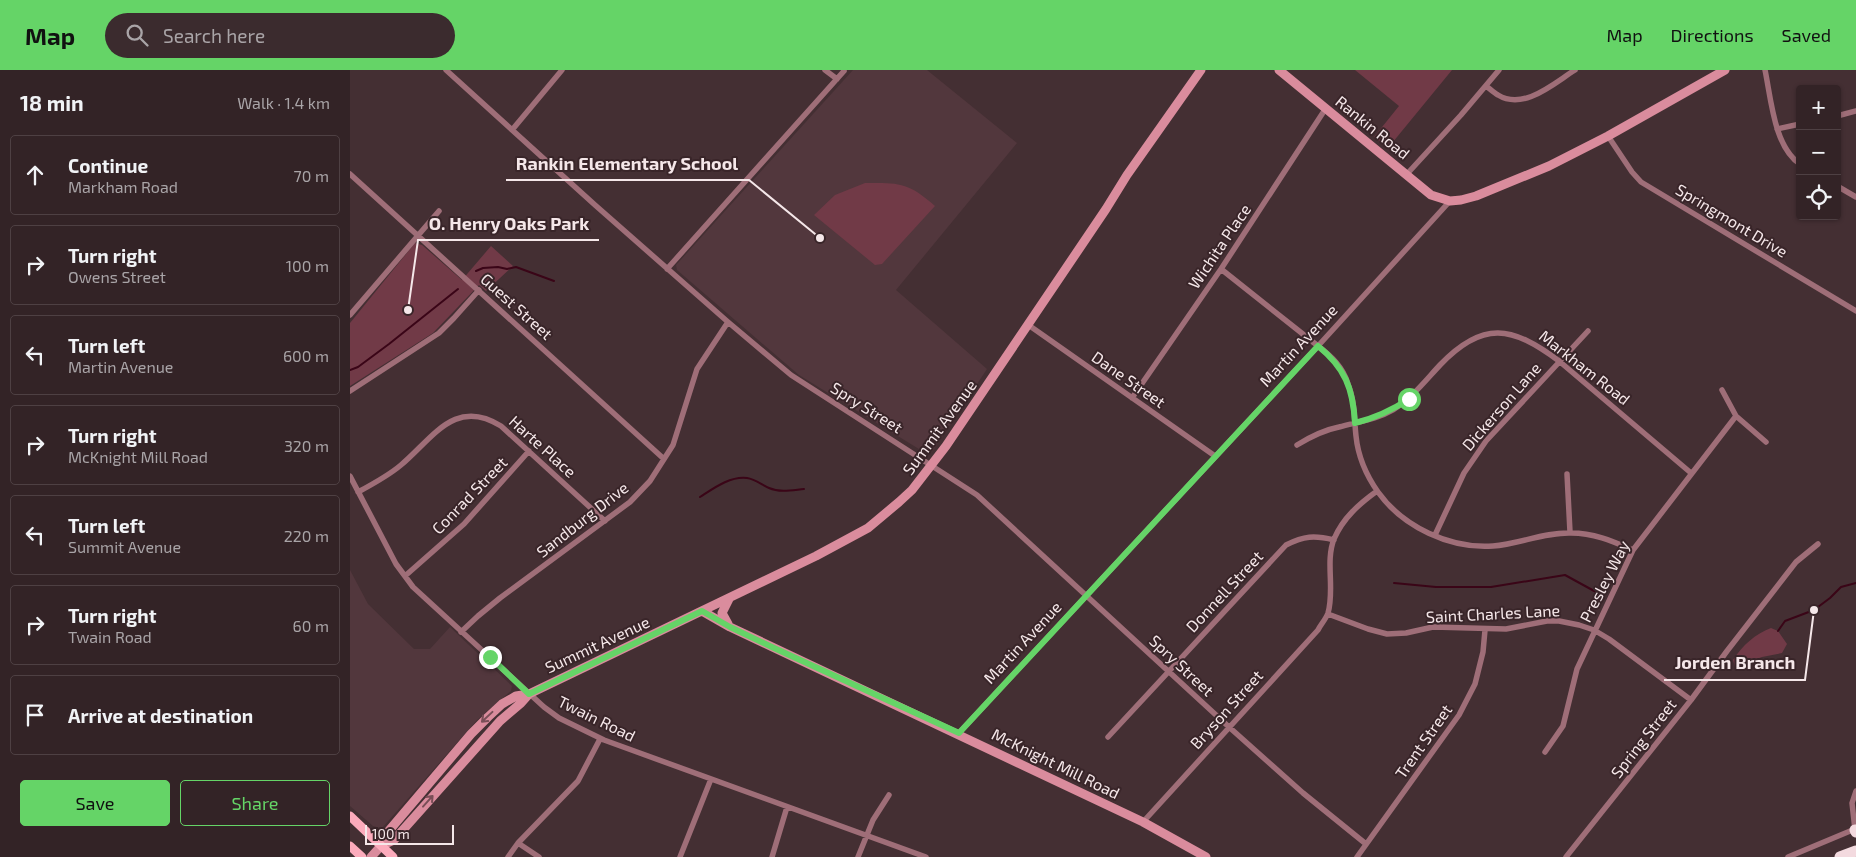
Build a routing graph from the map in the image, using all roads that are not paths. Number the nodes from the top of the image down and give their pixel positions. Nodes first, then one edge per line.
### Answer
1 (446, 70) edge
2 (562, 70) edge
3 (825, 70) edge
4 (1201, 70) edge
5 (1279, 70) edge
6 (1499, 70) edge
7 (1575, 70) edge
8 (1724, 70) edge
9 (1765, 70) edge
10 (844, 71) edge
11 (837, 79) junction
12 (1486, 86) junction
13 (1326, 108) junction
14 (1856, 111) edge
15 (1841, 115) edge
16 (1796, 125) edge
17 (1777, 129) junction
18 (512, 130) junction
19 (1608, 136) junction
20 (1796, 161) edge
21 (350, 174) edge
22 (1407, 174) junction
23 (355, 178) junction
24 (350, 184) edge
25 (1841, 188) edge
26 (1856, 197) edge
27 (1450, 201) junction
28 (439, 211) dead end
29 (417, 235) junction
30 (667, 269) junction
31 (1221, 269) junction
32 (479, 290) junction
33 (1856, 311) edge
34 (350, 315) edge
35 (728, 322) junction
36 (1027, 324) junction
37 (1588, 330) dead end
38 (1318, 346) junction
39 (1559, 361) junction
40 (1722, 390) dead end
41 (350, 391) edge
42 (1132, 398) junction
43 (1736, 416) junction
44 (1355, 423) junction
45 (1766, 442) dead end
46 (1297, 445) dead end
47 (529, 451) junction
48 (1215, 456) junction
49 (664, 459) junction
50 (932, 465) junction
51 (1691, 473) junction
52 (1567, 474) dead end
53 (350, 476) edge
54 (1377, 491) junction
55 (358, 492) junction
56 (605, 521) junction
57 (1570, 532) junction
58 (1435, 535) junction
59 (1334, 540) junction
60 (1818, 544) dead end
61 (1632, 550) junction
62 (405, 576) junction
63 (1086, 596) junction
64 (730, 597) junction
65 (702, 611) junction
66 (1328, 614) junction
67 (730, 627) junction
68 (1485, 630) junction
69 (1594, 630) junction
70 (461, 632) junction
71 (1168, 671) junction
72 (529, 694) junction
73 (1691, 700) junction
74 (1228, 726) junction
75 (959, 733) junction
76 (1108, 737) dead end
77 (600, 739) junction
78 (1545, 752) dead end
79 (711, 778) junction
80 (1856, 791) edge
81 (890, 795) dead end
82 (787, 807) junction
83 (350, 816) edge
84 (1143, 822) junction
85 (1856, 830) edge
86 (866, 835) junction
87 (518, 843) junction
88 (1366, 844) junction
89 (350, 846) edge
90 (380, 846) junction
91 (1856, 851) edge
92 (362, 857) edge
93 (371, 857) edge
94 (393, 857) edge
95 (508, 857) edge
96 (539, 857) edge
97 (680, 857) edge
98 (772, 857) edge
99 (858, 857) edge
100 (926, 857) edge
101 (1206, 857) edge
102 (1357, 857) edge
103 (1566, 857) edge
104 (1788, 857) edge
105 (1840, 857) edge
106 (1846, 857) edge

1 - 18 street, Spry Street
2 - 18 street
3 - 11 street
4 - 36 main road, Summit Avenue
5 - 13 main road, Rankin Road
6 - 12 street
7 - 12 street
8 - 19 main road
9 - 17 street
10 - 11 street
11 - 30 street
12 - 22 street
13 - 22 main road, Rankin Road
13 - 31 street, Wichita Place
14 - 15 street
16 - 17 street
17 - 20 street
18 - 30 street, Spry Street
19 - 27 main road
19 - 33 street, Springmont Drive
21 - 23 street, Guest Street
22 - 27 main road, Rankin Road
23 - 24 street
23 - 29 street, Guest Street
25 - 26 street
27 - 38 street, Martin Avenue
28 - 29 street
29 - 32 street, Guest Street
29 - 34 street
30 - 35 street, Spry Street
31 - 38 street
31 - 42 street, Wichita Place
32 - 41 street
32 - 49 street, Guest Street
35 - 49 street, Sandburg Drive
35 - 50 street, Spry Street
36 - 42 street, Dane Street
36 - 50 main road, Summit Avenue
37 - 39 street, Dickerson Lane
38 - 44 street
38 - 48 street, Martin Avenue
39 - 44 street, Markham Road
39 - 51 street, Markham Road
39 - 58 street, Dickerson Lane
40 - 43 street
42 - 48 street, Dane Street
43 - 45 street
43 - 51 street, Presley Way
44 - 46 street, Markham Road
44 - 54 street
47 - 55 street, Harte Place
47 - 56 street, Harte Place
47 - 62 street, Conrad Street
48 - 63 street, Martin Avenue
49 - 56 street, Sandburg Drive
50 - 63 street, Spry Street
50 - 64 main road, Summit Avenue
51 - 61 street, Presley Way
52 - 57 street
53 - 55 street, Twain Road
54 - 58 street
54 - 59 street
55 - 62 street, Twain Road
56 - 70 street, Sandburg Drive
57 - 58 street
57 - 61 street
59 - 66 street
59 - 71 street, Donnell Street
60 - 73 street, Spring Street
61 - 69 street, Presley Way
62 - 70 street, Twain Road
63 - 71 street, Spry Street
63 - 75 street, Martin Avenue
64 - 65 main road, Summit Avenue
64 - 67 main road
65 - 67 main road, McKnight Mill Road
65 - 72 main road, Summit Avenue
66 - 68 street, Saint Charles Lane
66 - 74 street, Bryson Street
67 - 75 main road, McKnight Mill Road
68 - 69 street, Saint Charles Lane
68 - 88 street, Trent Street
69 - 73 street, Saint Charles Lane
69 - 78 street, Presley Way
70 - 72 street, Twain Road
71 - 74 street, Spry Street
71 - 76 street, Donnell Street
72 - 77 street, Twain Road
90 -> 72 main road, Summit Avenue
72 -> 90 main road, Summit Avenue
73 - 103 street, Spring Street
74 - 84 street, Bryson Street
74 - 88 street, Spry Street
75 - 84 main road, McKnight Mill Road
77 - 79 street, Twain Road
77 - 87 street
79 - 82 street, Twain Road
79 - 97 street
80 - 85 street
81 - 86 street
82 - 86 street, Twain Road
82 - 98 street
83 - 90 main road
84 - 101 main road, McKnight Mill Road
85 - 104 street
86 - 99 street
86 - 100 street, Twain Road
87 - 95 street
87 - 96 street
88 - 102 street, Trent Street
89 - 92 main road
90 - 93 main road, Summit Avenue
90 - 94 main road
91 - 105 highway
91 - 106 highway

